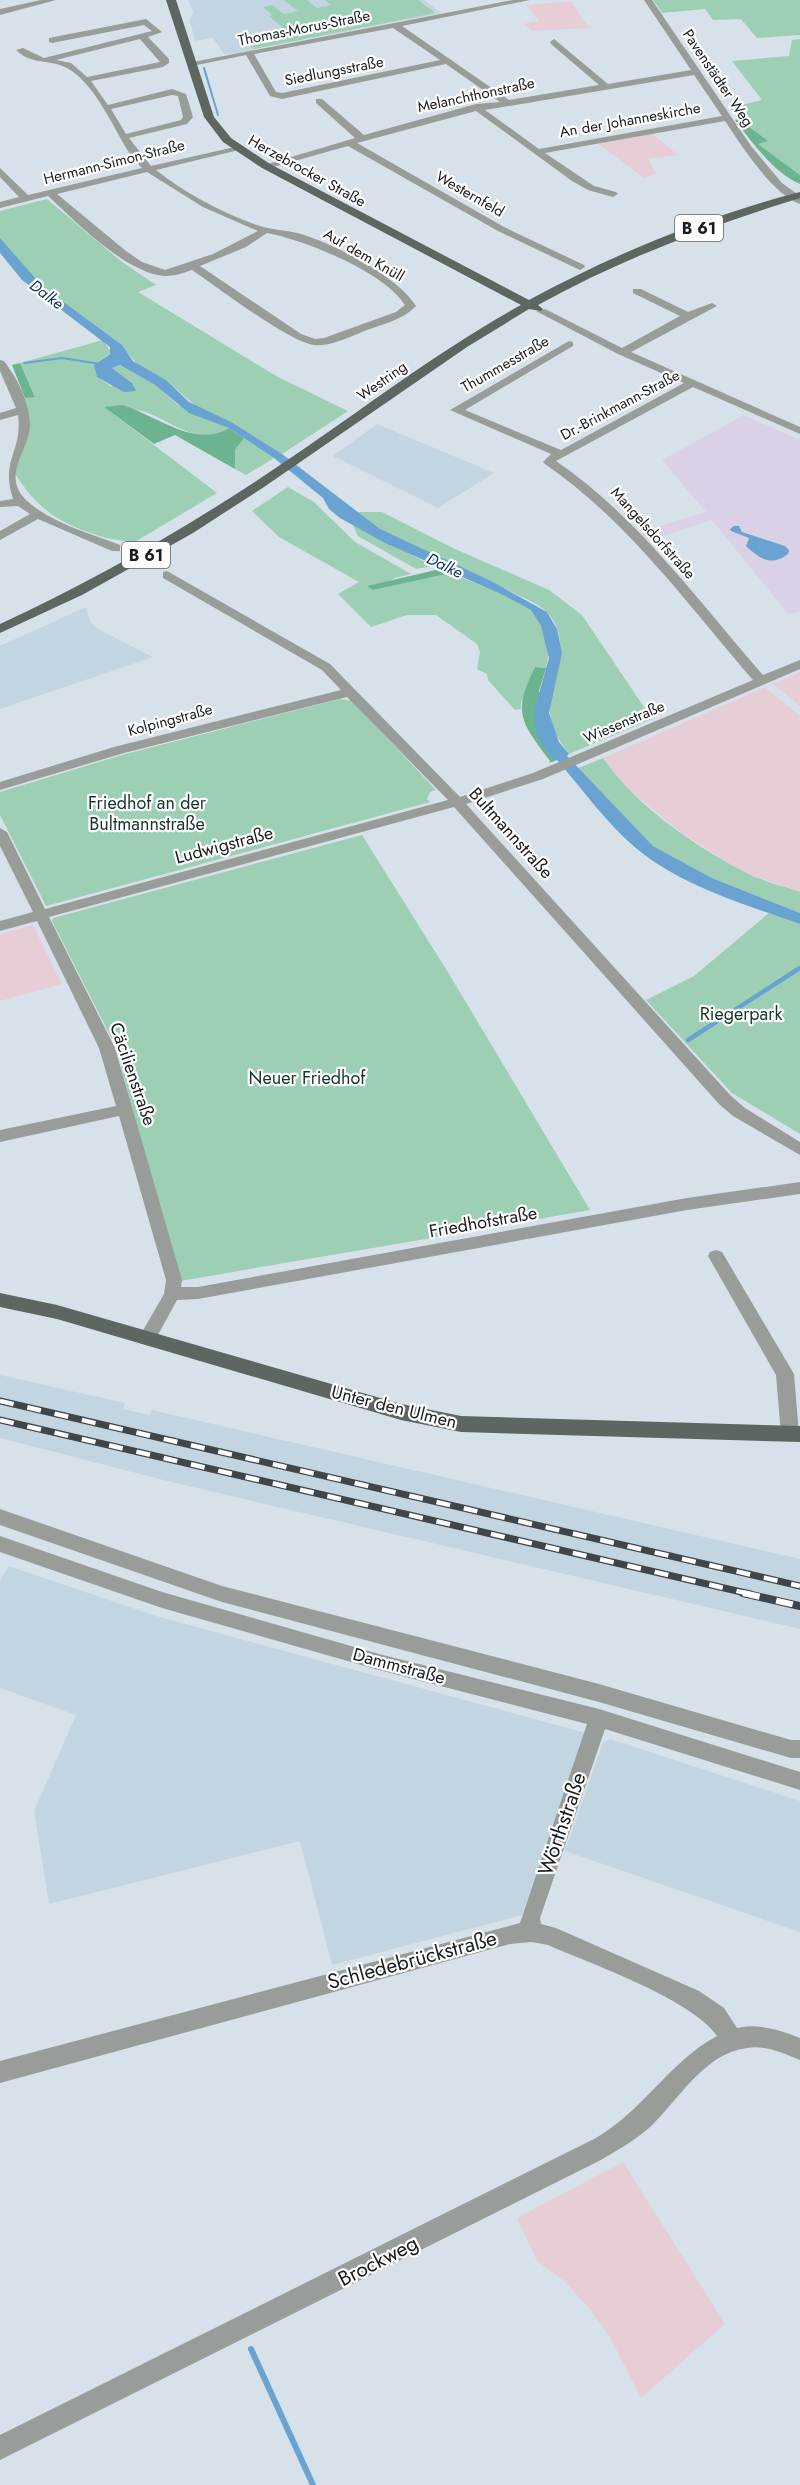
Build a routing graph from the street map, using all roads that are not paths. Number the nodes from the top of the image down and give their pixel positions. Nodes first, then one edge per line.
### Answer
1 (42, 0) edge
2 (171, 0) edge
3 (526, 0) edge
4 (648, 0) edge
5 (0, 8) edge
6 (0, 12) edge
7 (394, 24) junction
8 (144, 38) junction
9 (52, 40) dead end
10 (554, 42) dead end
11 (20, 50) dead end
12 (248, 52) junction
13 (60, 56) junction
14 (447, 61) junction
15 (42, 62) junction
16 (192, 63) junction
17 (66, 65) junction
18 (696, 72) junction
19 (84, 80) junction
20 (606, 86) junction
21 (319, 101) dead end
22 (506, 102) junction
23 (476, 107) junction
24 (105, 108) junction
25 (728, 118) junction
26 (123, 137) junction
27 (361, 138) junction
28 (348, 142) junction
29 (236, 148) junction
30 (537, 152) junction
31 (266, 166) junction
32 (149, 170) junction
33 (0, 171) edge
34 (50, 194) junction
35 (614, 194) dead end
36 (799, 198) edge
37 (26, 199) junction
38 (0, 205) edge
39 (266, 230) junction
40 (193, 266) junction
41 (579, 267) dead end
42 (637, 291) dead end
43 (712, 306) dead end
44 (530, 311) junction
45 (688, 316) junction
46 (569, 344) dead end
47 (620, 351) junction
48 (0, 363) edge
49 (6, 382) edge
50 (693, 382) junction
51 (22, 410) junction
52 (0, 417) edge
53 (800, 431) edge
54 (561, 454) junction
55 (293, 467) junction
56 (20, 502) junction
57 (0, 504) edge
58 (39, 514) junction
59 (0, 537) edge
60 (117, 548) dead end
61 (167, 575) dead end
62 (0, 628) edge
63 (0, 635) edge
64 (800, 664) edge
65 (761, 681) junction
66 (350, 692) junction
67 (0, 786) edge
68 (457, 802) junction
69 (0, 832) edge
70 (41, 914) junction
71 (0, 926) edge
72 (126, 1109) junction
73 (0, 1136) edge
74 (800, 1149) edge
75 (800, 1188) edge
76 (716, 1256) dead end
77 (172, 1294) junction
78 (0, 1300) edge
79 (147, 1339) junction
80 (795, 1434) edge
81 (0, 1517) edge
82 (0, 1544) edge
83 (599, 1718) junction
84 (796, 1749) edge
85 (792, 1778) edge
86 (531, 1932) junction
87 (730, 2038) junction
88 (800, 2049) edge
89 (0, 2073) edge
90 (0, 2448) edge

1 - 5 street
1 - 6 street
2 - 16 main road, Herzebrocker Straße
3 - 7 street, Thomas-Morus-Straße
4 - 18 street, Pavenstädter Weg
7 - 12 street, Thomas-Morus-Straße
7 - 14 street
8 - 9 street
8 - 13 street
8 - 19 street
10 - 20 street
11 - 15 street
12 - 14 street, Siedlungsstraße
12 - 16 street, Thomas-Morus-Straße
13 - 15 street
13 - 17 street
14 - 22 street
15 - 17 street
16 - 29 main road, Herzebrocker Straße
17 - 19 street
18 - 20 street, Melanchthonstraße
18 - 25 street, Pavenstädter Weg
19 - 24 street
20 - 22 street, Melanchthonstraße
21 - 27 street
22 - 23 street, Melanchthonstraße
23 - 27 street, Melanchthonstraße
23 - 30 street, An der Johanneskirche
24 - 26 street
24 - 26 street
25 - 30 street, An der Johanneskirche
25 - 36 street, Pavenstädter Weg
26 - 32 street
27 - 28 street, Melanchthonstraße
28 - 31 street, Melanchthonstraße
28 - 41 street, Westernfeld
29 - 31 main road, Herzebrocker Straße
29 - 32 street, Hermann-Simon-Straße
30 - 35 street, An der Johanneskirche
31 - 44 main road, Herzebrocker Straße
32 - 34 street, Hermann-Simon-Straße
32 - 39 street, Auf dem Knüll
33 - 37 street
34 - 37 street, Hermann-Simon-Straße
34 - 40 street
36 - 44 main road, Westring / B 61
37 - 38 street, Hermann-Simon-Straße
39 - 40 street
39 - 40 street, Auf dem Knüll
42 - 45 street
43 - 45 street
44 - 47 street, Herzebrocker Straße
44 - 55 main road, Westring / B 61
45 - 47 street
46 - 54 street, Thummesstraße
47 - 50 street, Herzebrocker Straße
48 - 49 street
49 - 51 street
50 - 53 street, Herzebrocker Straße
50 - 54 street, Dr.-Brinkmann-Straße
51 - 52 street
51 - 56 street
54 - 65 street, Mangelsdorfstraße
55 - 62 main road, Westring / B 61
55 - 63 main road, Westring / B 61
56 - 57 street
56 - 58 street
58 - 59 street
58 - 60 street
61 - 66 street, Bultmannstraße
64 - 65 street, Wiesenstraße
65 - 68 street, Wiesenstraße
66 - 67 street, Kolpingstraße
66 - 68 street, Bultmannstraße
68 - 70 street, Ludwigstraße
68 - 74 street, Bultmannstraße
69 - 70 street, Cäcilienstraße
70 - 71 street, Ludwigstraße
70 - 72 street, Cäcilienstraße
72 - 73 street
72 - 77 street, Cäcilienstraße
75 - 77 street, Friedhofstraße
76 - 80 street
77 - 79 street
78 - 79 main road, Unter den Ulmen
79 - 80 main road, Unter den Ulmen
81 - 84 street, Dammstraße
82 - 83 street, Dammstraße
83 - 85 street, Dammstraße
83 - 86 street, Wörthstraße
84 - 85 street
86 - 87 street, Schledebrückstraße
86 - 89 street, Schledebrückstraße
87 - 88 street
87 - 90 street, Brockweg

